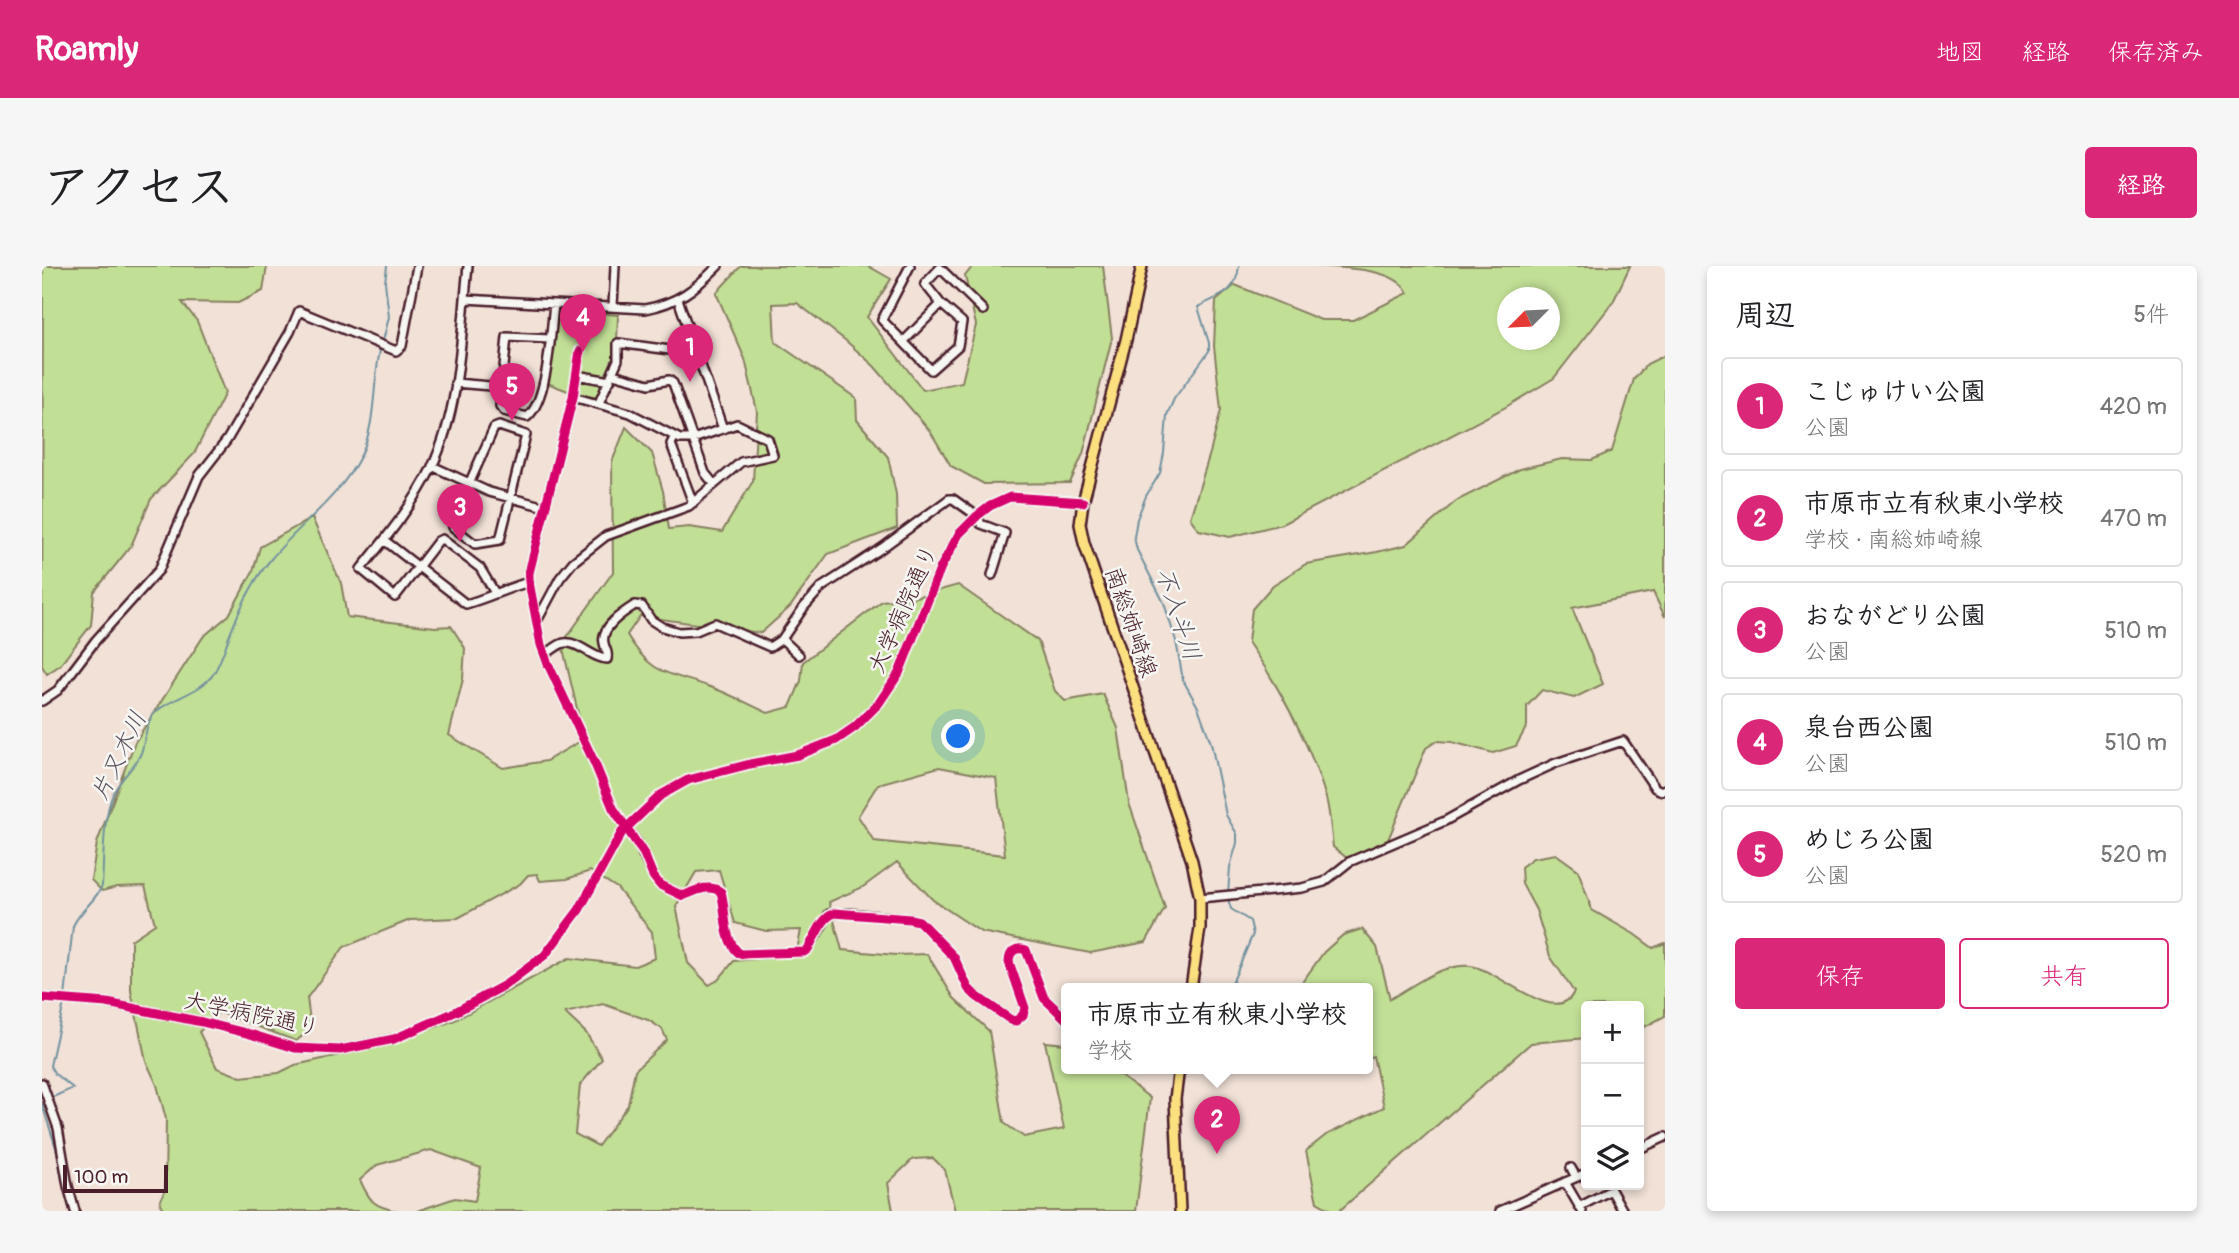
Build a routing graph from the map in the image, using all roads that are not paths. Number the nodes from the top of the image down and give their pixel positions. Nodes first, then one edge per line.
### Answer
1 (417, 266) edge
2 (468, 266) edge
3 (615, 266) edge
4 (718, 266) edge
5 (911, 266) edge
6 (1142, 266) edge
7 (465, 299) junction
8 (678, 299) junction
9 (554, 304) junction
10 (941, 304) junction
11 (613, 306) junction
12 (983, 310) dead end
13 (551, 340) junction
14 (904, 341) junction
15 (693, 344) junction
16 (580, 351) dead end
17 (576, 375) junction
18 (612, 377) junction
19 (455, 383) junction
20 (502, 387) junction
21 (573, 397) junction
22 (599, 403) junction
23 (723, 429) junction
24 (674, 438) junction
25 (693, 439) junction
26 (432, 466) junction
27 (469, 484) junction
28 (714, 484) junction
29 (510, 499) junction
30 (1083, 502) junction
31 (693, 503) junction
32 (545, 507) junction
33 (977, 516) junction
34 (384, 540) junction
35 (418, 567) junction
36 (992, 575) dead end
37 (529, 582) junction
38 (495, 593) junction
39 (537, 621) junction
40 (782, 639) junction
41 (545, 655) junction
42 (800, 655) dead end
43 (42, 701) edge
44 (1665, 789) edge
45 (1200, 898) junction
46 (1192, 983) edge
47 (42, 998) edge
48 (1061, 1014) edge
49 (1178, 1074) edge
50 (42, 1083) edge
51 (1665, 1137) edge
52 (1644, 1147) edge
53 (1571, 1168) dead end
54 (1581, 1175) edge
55 (1576, 1177) junction
56 (1565, 1182) junction
57 (1580, 1209) edge
58 (75, 1211) edge
59 (1180, 1211) edge
60 (1500, 1211) edge
61 (1623, 1211) edge

1 - 43 street
2 - 7 street
3 - 11 street
4 - 8 street
5 - 14 street
6 - 30 main road, 南総姉崎線
7 - 9 street
7 - 19 street
8 - 11 street
8 - 15 street
9 - 11 street
9 - 13 street
10 - 12 street
10 - 14 street
10 - 14 street
13 - 20 street
13 - 20 street
15 - 18 street
15 - 23 street
16 - 17 street
17 - 18 street
17 - 21 street
18 - 22 street
18 - 25 street
19 - 20 street
19 - 26 street
21 - 22 street
21 - 32 street
22 - 24 street
23 - 25 street
23 - 28 street
24 - 25 street
24 - 31 street
25 - 28 street
26 - 27 street
26 - 34 street
27 - 29 street
27 - 29 street
27 - 29 street
28 - 31 street
29 - 32 street
30 - 33 street, 大学病院通り
30 - 45 main road, 南総姉崎線
31 - 39 street
32 - 37 street
33 - 36 street
33 - 40 street
33 - 47 street, 大学病院通り
34 - 35 street
34 - 35 street
35 - 38 street
35 - 38 street
37 - 38 street
37 - 39 street
39 - 41 street
40 - 41 street
40 - 42 street
41 - 48 street, bridge
44 - 45 street
45 - 46 main road, 南総姉崎線
49 - 59 main road
50 - 58 street
51 - 52 street
53 - 55 street
54 - 55 street
55 - 56 street
56 - 57 street
56 - 60 street
57 - 61 street

